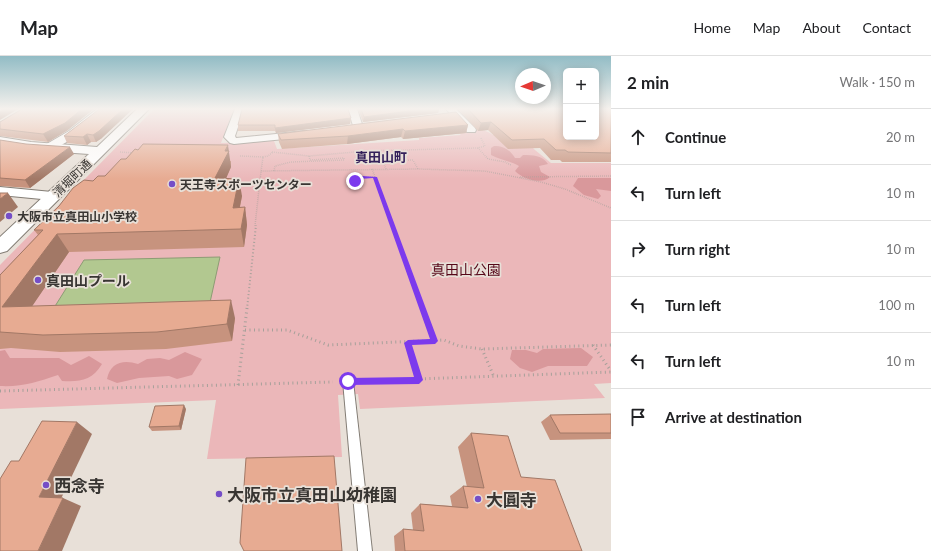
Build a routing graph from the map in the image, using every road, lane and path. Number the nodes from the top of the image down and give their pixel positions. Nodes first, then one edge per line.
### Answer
1 (74, 132) edge
2 (120, 132) edge
3 (231, 132) edge
4 (312, 133) edge
5 (480, 137) dead end
6 (0, 141) edge
7 (49, 148) junction
8 (478, 148) junction
9 (101, 150) junction
10 (267, 150) dead end
11 (393, 150) junction
12 (241, 151) dead end
13 (117, 152) dead end
14 (273, 152) junction
15 (139, 153) edge
16 (309, 156) junction
17 (263, 157) junction
18 (397, 160) junction
19 (511, 165) dead end
20 (372, 169) junction
21 (386, 169) junction
22 (418, 169) junction
23 (261, 171) junction
24 (274, 171) junction
25 (611, 176) edge
26 (375, 177) junction
27 (516, 177) junction
28 (356, 186) dead end
29 (0, 192) edge
30 (52, 196) junction
31 (611, 208) edge
32 (0, 247) edge
33 (245, 330) junction
34 (435, 341) junction
35 (408, 343) junction
36 (593, 345) junction
37 (611, 345) edge
38 (482, 349) junction
39 (611, 372) edge
40 (494, 377) junction
41 (419, 380) junction
42 (348, 381) junction
43 (238, 385) junction
44 (0, 391) edge
45 (365, 551) edge

1 - 7 street
2 - 9 street, 清堀町通
3 - 4 street
5 - 8 path
6 - 7 street
7 - 9 street
8 - 11 path
8 - 19 path
9 - 30 street, 清堀町通
10 - 14 path
11 - 16 path
11 - 18 path
12 - 17 path
13 - 15 path
14 - 16 path
14 - 17 path
16 - 24 path
17 - 23 path
18 - 21 path
18 - 22 path
20 - 21 path
20 - 24 path
20 - 26 path
21 - 22 path
22 - 27 path
23 - 24 path
23 - 33 path
25 - 27 path
26 - 28 path
26 - 34 path
27 - 31 path
29 - 30 street
30 - 32 street, 清堀町通
33 - 35 path
33 - 43 path
34 - 35 path
34 - 38 path
35 - 41 path
36 - 37 path
36 - 38 path
36 - 39 path
38 - 40 path
39 - 40 path
40 - 41 path
41 - 42 path
42 - 43 path
42 - 45 lane
43 - 44 path

